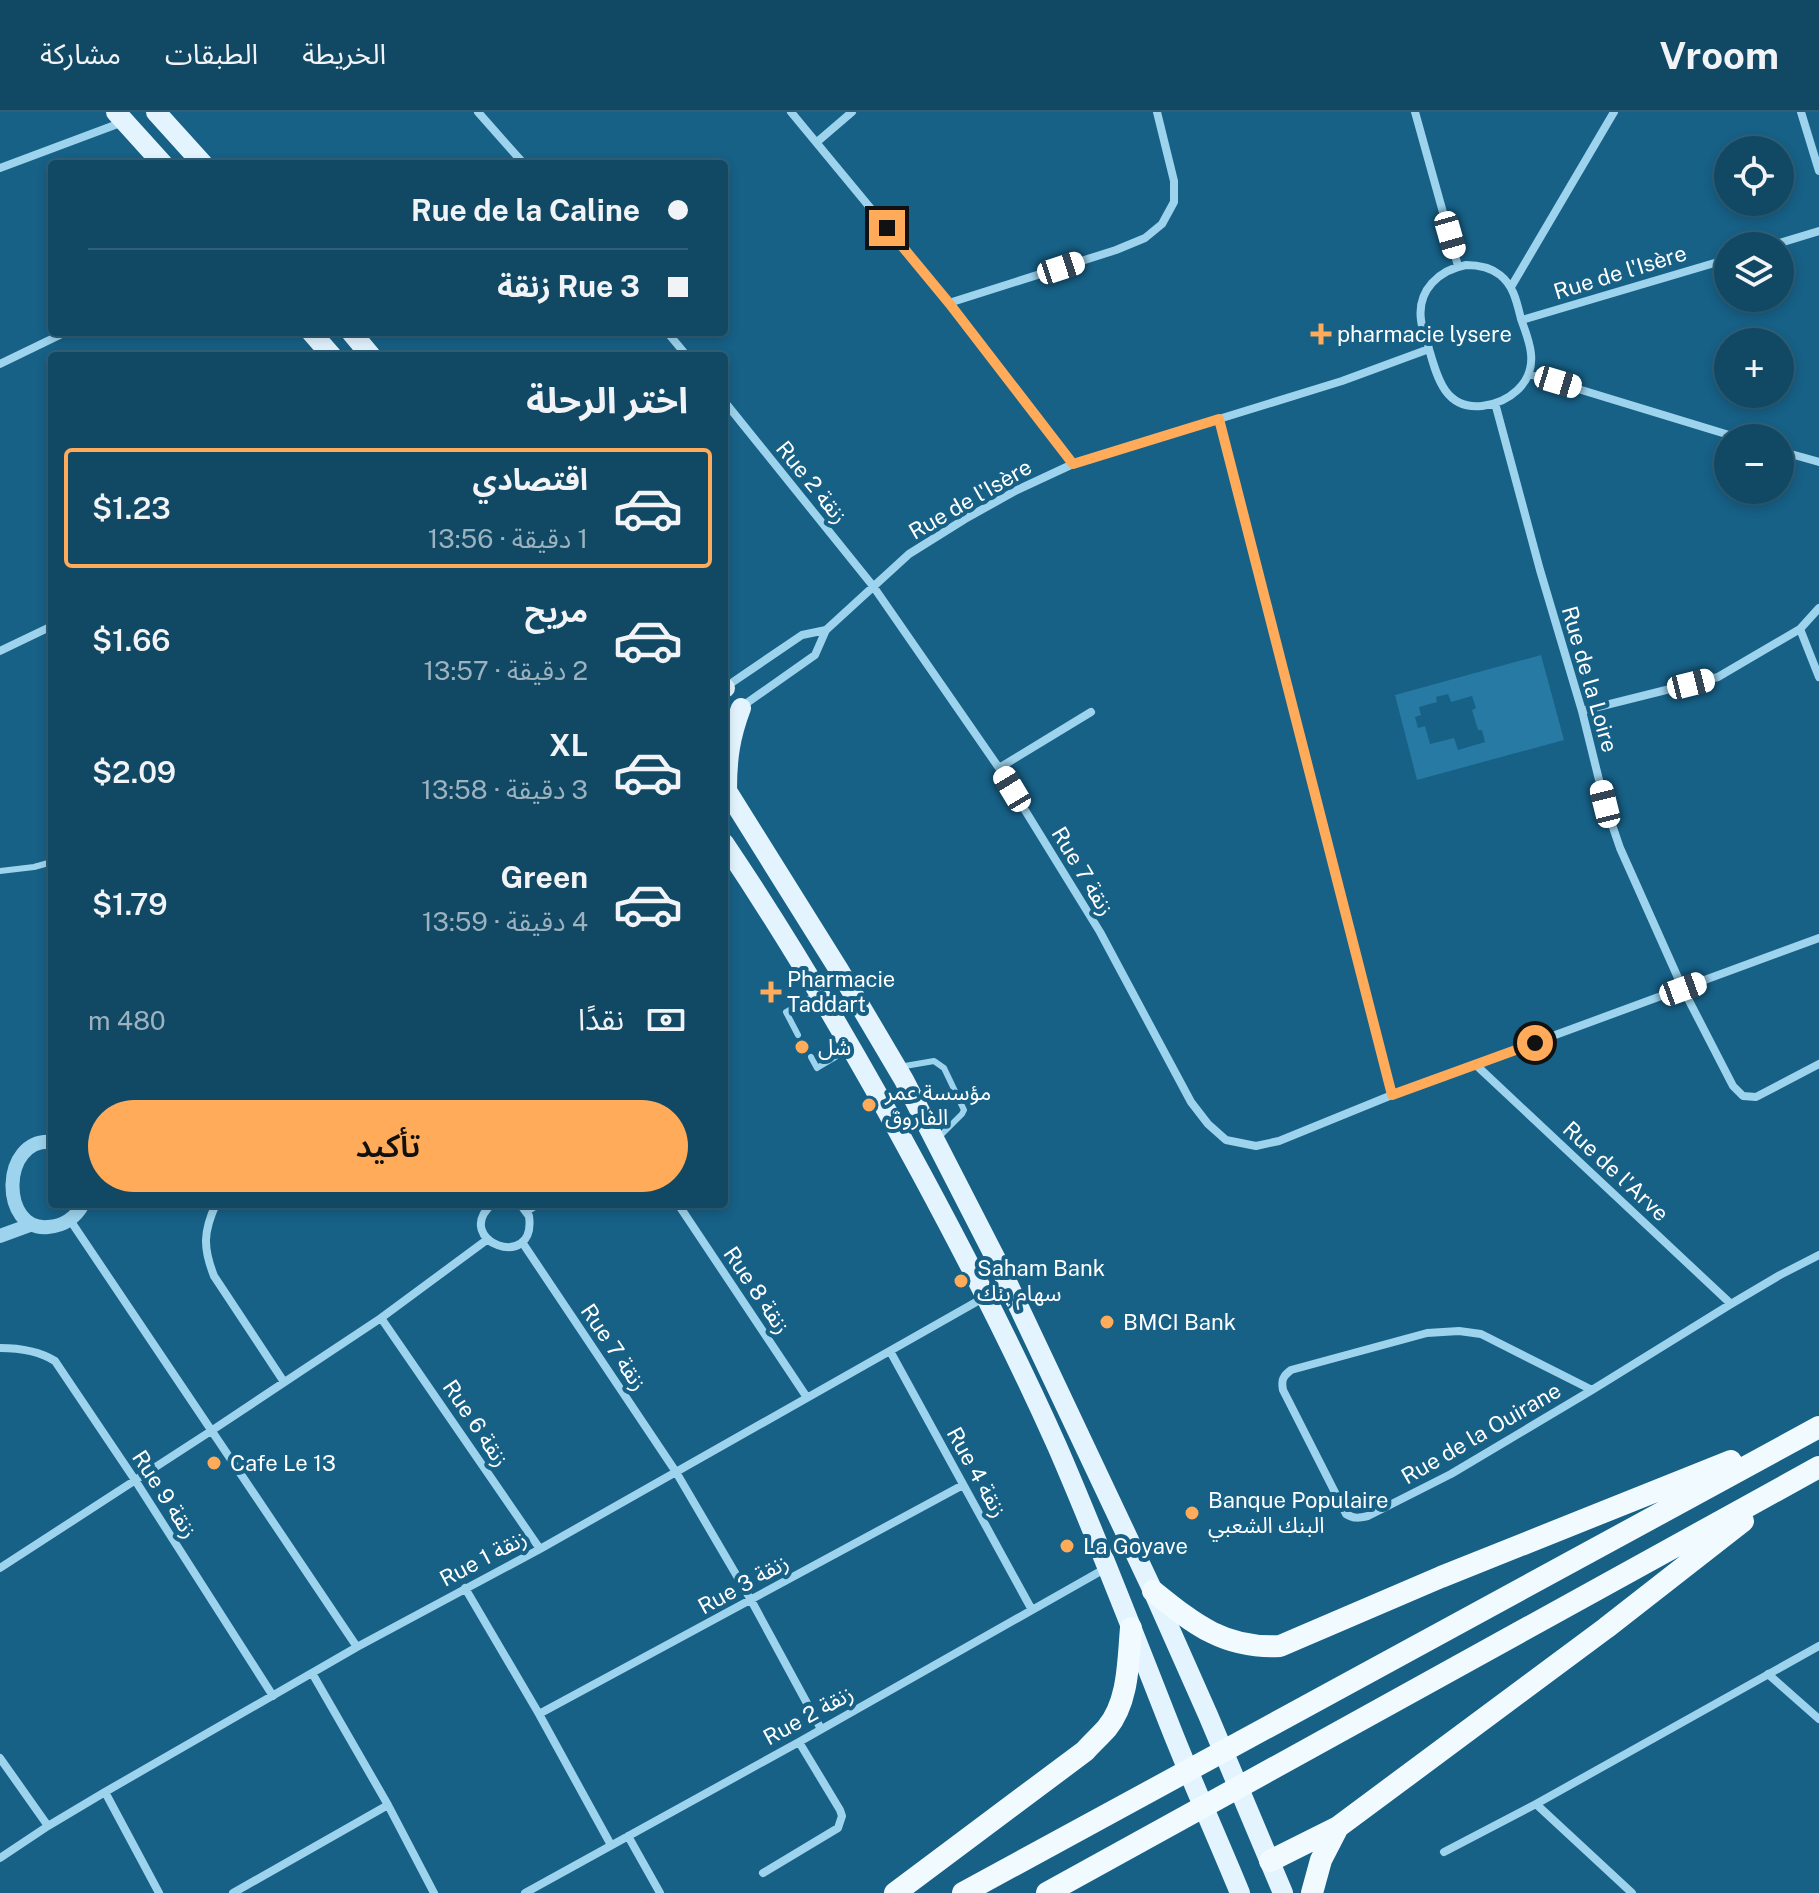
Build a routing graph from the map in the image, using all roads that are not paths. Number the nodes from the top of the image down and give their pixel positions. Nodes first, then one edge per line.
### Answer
1 (156, 112) edge
2 (478, 112) edge
3 (791, 112) edge
4 (852, 112) edge
5 (1157, 112) edge
6 (1415, 112) edge
7 (1614, 112) edge
8 (1801, 112) edge
9 (120, 117) edge
10 (817, 142) junction
11 (159, 160) edge
12 (199, 160) edge
13 (520, 160) edge
14 (0, 168) edge
15 (1819, 171) edge
16 (1819, 231) edge
17 (1794, 239) edge
18 (1714, 263) edge
19 (1458, 266) junction
20 (1511, 287) junction
21 (949, 303) junction
22 (1522, 320) junction
23 (58, 336) edge
24 (314, 336) edge
25 (354, 336) edge
26 (670, 336) edge
27 (1429, 349) junction
28 (328, 352) edge
29 (368, 352) edge
30 (684, 352) edge
31 (0, 364) edge
32 (1529, 374) junction
33 (1495, 403) junction
34 (728, 406) edge
35 (1219, 419) junction
36 (1714, 430) edge
37 (1794, 455) edge
38 (1819, 462) edge
39 (1073, 464) junction
40 (873, 586) junction
41 (1819, 608) edge
42 (48, 628) edge
43 (1800, 629) junction
44 (826, 630) junction
45 (0, 651) edge
46 (1819, 677) edge
47 (728, 685) edge
48 (1582, 711) junction
49 (1091, 712) dead end
50 (732, 713) edge
51 (728, 754) edge
52 (999, 768) junction
53 (728, 793) edge
54 (728, 849) edge
55 (48, 863) edge
56 (0, 871) edge
57 (1819, 938) edge
58 (1683, 989) junction
59 (818, 993) junction
60 (798, 1035) dead end
61 (851, 1048) junction
62 (811, 1057) dead end
63 (1819, 1064) edge
64 (1476, 1065) junction
65 (897, 1067) junction
66 (1392, 1095) junction
67 (935, 1141) junction
68 (48, 1142) edge
69 (1, 1189) edge
70 (81, 1208) edge
71 (214, 1208) edge
72 (488, 1208) edge
73 (523, 1208) edge
74 (681, 1208) edge
75 (70, 1220) junction
76 (30, 1225) junction
77 (0, 1236) edge
78 (488, 1239) junction
79 (522, 1242) junction
80 (1819, 1255) edge
81 (986, 1296) junction
82 (1731, 1304) junction
83 (381, 1318) junction
84 (0, 1348) edge
85 (890, 1351) junction
86 (284, 1382) junction
87 (1592, 1390) junction
88 (806, 1396) junction
89 (1819, 1426) edge
90 (211, 1431) junction
91 (1819, 1467) edge
92 (676, 1472) junction
93 (135, 1480) junction
94 (1796, 1480) junction
95 (963, 1485) junction
96 (540, 1549) junction
97 (1108, 1567) junction
98 (0, 1568) edge
99 (465, 1588) junction
100 (1153, 1591) junction
101 (751, 1600) junction
102 (1032, 1610) junction
103 (1131, 1628) junction
104 (1819, 1646) edge
105 (357, 1647) junction
106 (312, 1673) junction
107 (1768, 1674) junction
108 (273, 1696) junction
109 (539, 1714) junction
110 (1819, 1719) edge
111 (821, 1729) junction
112 (799, 1742) junction
113 (0, 1758) edge
114 (105, 1792) junction
115 (1536, 1804) junction
116 (388, 1805) junction
117 (48, 1826) junction
118 (1338, 1827) junction
119 (628, 1836) junction
120 (611, 1845) junction
121 (1444, 1852) dead end
122 (0, 1858) edge
123 (1270, 1861) junction
124 (763, 1873) dead end
125 (159, 1893) edge
126 (233, 1893) edge
127 (434, 1893) edge
128 (525, 1893) edge
129 (660, 1893) edge
130 (895, 1893) edge
131 (963, 1893) edge
132 (1047, 1893) edge
133 (1240, 1893) edge
134 (1283, 1893) edge
135 (1312, 1893) edge
136 (1632, 1893) edge

1 - 12 main road
2 - 13 street
3 - 10 street
4 - 10 street
5 - 21 street
6 - 19 street
7 - 20 street
8 - 15 street
9 - 11 main road
9 - 14 street
10 - 21 street
16 - 17 street
18 - 22 street, Rue de l'Isère
19 - 20 street
19 - 27 street
20 - 22 street
21 - 39 street
22 - 32 street
23 - 31 street
24 - 28 main road
25 - 29 main road
26 - 30 street
27 - 33 street
27 - 35 street, Rue de l'Isère
32 - 33 street
32 - 36 street
33 - 48 street, Rue de la Loire
34 - 40 street, Rue 2 زنقة
35 - 39 street, Rue de l'Isère
35 - 66 street
37 - 38 street
39 - 40 street, Rue de l'Isère
40 - 44 street, Rue de l'Isère
40 - 52 street, Rue 7 زنقة
41 - 43 street
42 - 45 street
43 - 46 street
43 - 48 street
44 - 47 street, Rue de l'Isère
44 - 50 street, Rue de l'Isère
48 - 58 street, Rue de la Loire
49 - 52 street
50 - 51 main road
52 - 66 street, Rue 7 زنقة
53 - 65 main road
54 - 59 main road
55 - 56 lane
57 - 58 street
58 - 63 street, Rue de la Loire
58 - 64 street
59 - 60 lane
59 - 61 main road
61 - 62 lane
61 - 81 main road
64 - 66 street
64 - 82 street, Rue de l'Arve
65 - 67 main road
65 - 67 lane
67 - 100 main road
68 - 69 street
69 - 76 street
70 - 75 street
71 - 86 street
72 - 78 street
73 - 79 street
74 - 88 street, Rue 8 زنقة
75 - 76 street
75 - 90 street
76 - 77 street
78 - 79 street
78 - 83 street
79 - 92 street, Rue 7 زنقة
80 - 82 street, Rue de la Ouirane
81 - 85 street, Rue 1 زنقة
81 - 97 main road
82 - 87 street, Rue de la Ouirane
83 - 86 street
83 - 96 street, Rue 6 زنقة
84 - 93 street, Rue 9 زنقة
85 - 88 street, Rue 1 زنقة
85 - 95 street, Rue 4 زنقة
86 - 90 street
87 - 87 street, Rue de la Ouirane
88 - 92 street, Rue 1 زنقة
89 - 100 highway
89 - 131 highway
90 - 93 street
90 - 105 street
91 - 94 highway
92 - 96 street, Rue 1 زنقة
92 - 101 street, Rue 7 زنقة
93 - 98 street
93 - 108 street, Rue 9 زنقة
94 - 118 highway
94 - 132 highway
95 - 101 street, Rue 3 زنقة
95 - 102 street, Rue 4 زنقة
96 - 99 street, Rue 1 زنقة
97 - 102 street, Rue 2 زنقة
97 - 103 main road
99 - 105 street, Rue 1 زنقة
99 - 109 street
100 - 123 main road
101 - 109 street, Rue 3 زنقة
101 - 111 street, Rue 7 زنقة
102 - 111 street, Rue 2 زنقة
103 - 130 highway
103 - 133 main road
104 - 107 street
105 - 106 street, Rue 1 زنقة
106 - 108 street, Rue 1 زنقة
106 - 116 street
107 - 110 street
107 - 115 street
108 - 114 street, Rue 1 زنقة
109 - 120 street
111 - 112 street, Rue 2 زنقة
112 - 119 street, Rue 2 زنقة
112 - 124 street
113 - 117 street
114 - 117 street, Rue 1 زنقة
114 - 125 street
115 - 121 street
115 - 136 street
116 - 126 street
116 - 127 street
117 - 122 street, Rue 1 زنقة
118 - 123 highway
118 - 135 highway
119 - 120 street, Rue 2 زنقة
119 - 129 street
120 - 128 street, Rue 2 زنقة
123 - 134 main road

